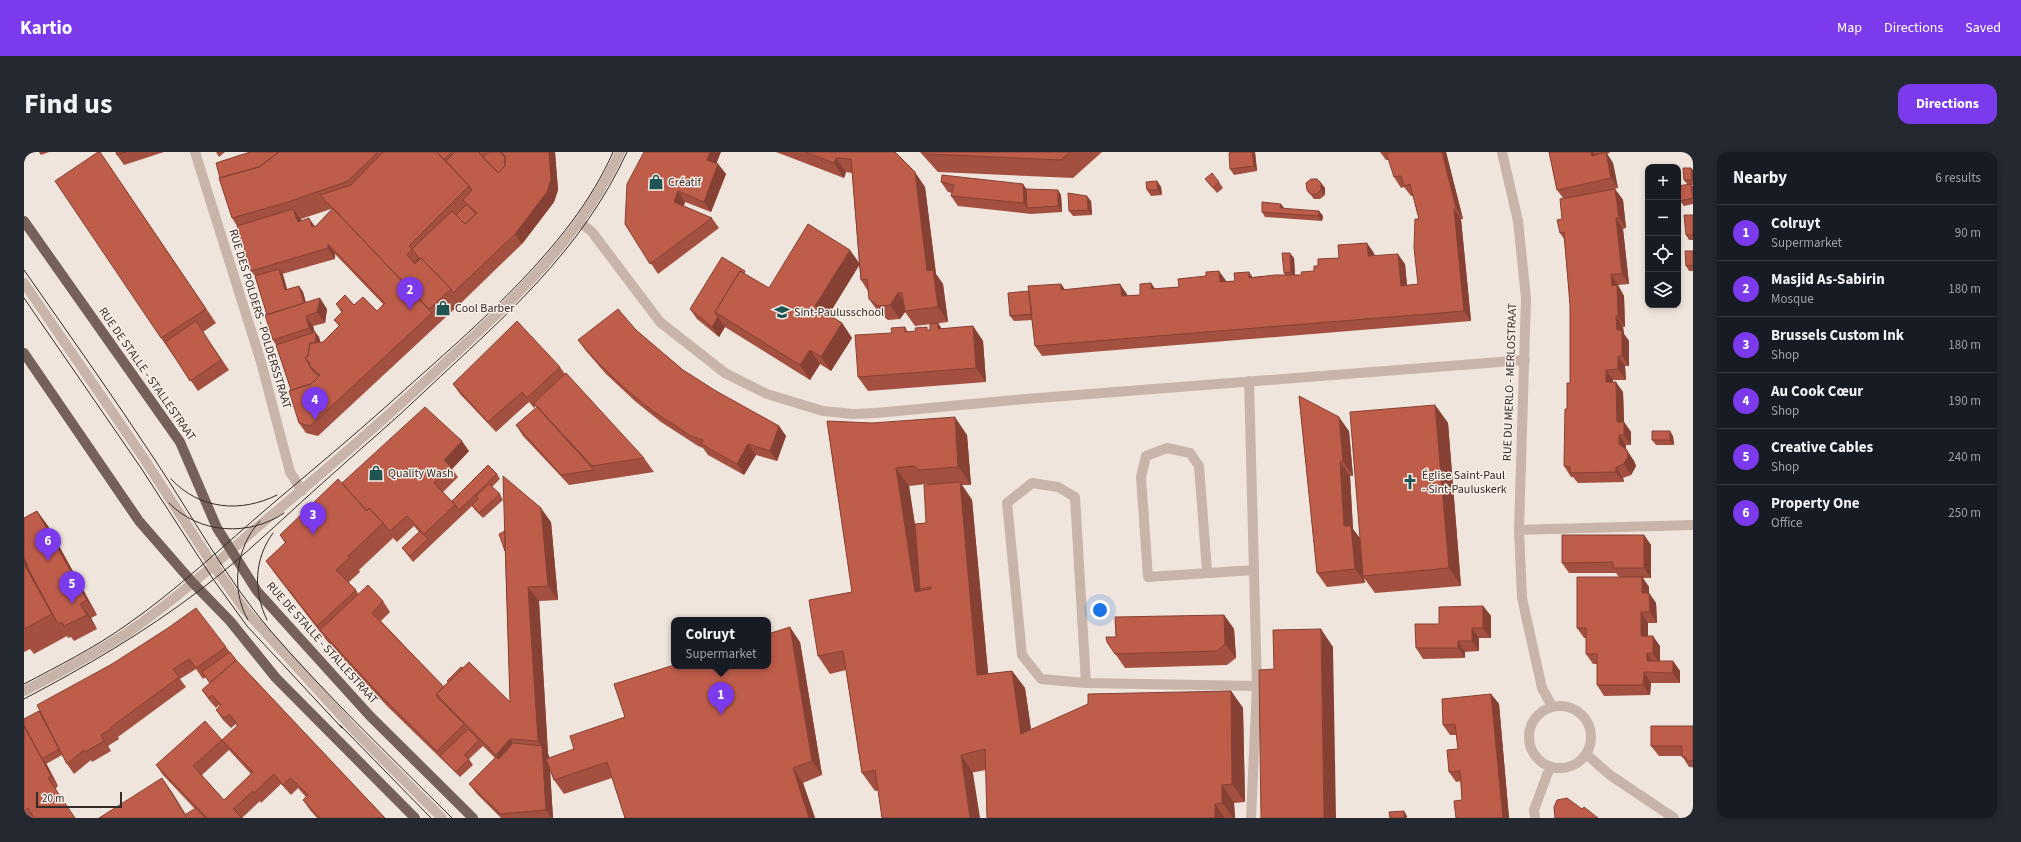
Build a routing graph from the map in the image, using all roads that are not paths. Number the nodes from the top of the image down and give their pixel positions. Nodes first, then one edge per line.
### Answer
1 (195, 152) edge
2 (620, 152) edge
3 (1502, 152) edge
4 (24, 222) edge
5 (580, 222) junction
6 (24, 283) edge
7 (24, 354) edge
8 (1525, 360) junction
9 (1249, 381) junction
10 (302, 491) junction
11 (1693, 526) edge
12 (1518, 530) junction
13 (230, 551) junction
14 (214, 565) junction
15 (1254, 570) junction
16 (1207, 571) junction
17 (193, 583) junction
18 (1086, 683) junction
19 (1257, 686) junction
20 (24, 691) edge
21 (1552, 706) junction
22 (1586, 754) junction
23 (1550, 767) junction
24 (415, 818) edge
25 (442, 818) edge
26 (473, 818) edge
27 (1251, 818) edge
28 (1535, 818) edge
29 (1674, 818) edge

1 - 10 street, RUE DES POLDERS - POLDERSSTRAAT
2 - 5 street
3 - 8 street, RUE DU MERLO - MERLOSTRAAT
4 - 13 main road, RUE DE STALLE - STALLESTRAAT
5 - 9 street
5 - 10 street
6 - 14 street
7 - 17 main road
8 - 9 street
8 - 12 street, RUE DU MERLO - MERLOSTRAAT
9 - 15 street
10 - 13 street
11 - 12 street
12 - 21 street, RUE DU MERLO - MERLOSTRAAT
13 - 14 street
13 - 26 main road, RUE DE STALLE - STALLESTRAAT
14 - 17 street
14 - 25 street
15 - 16 street
15 - 19 street
16 - 16 street
17 - 20 street
17 - 24 main road
18 - 18 street
18 - 19 street
19 - 27 street
21 - 22 street
21 - 23 street
22 - 23 street
22 - 29 street
23 - 28 street

